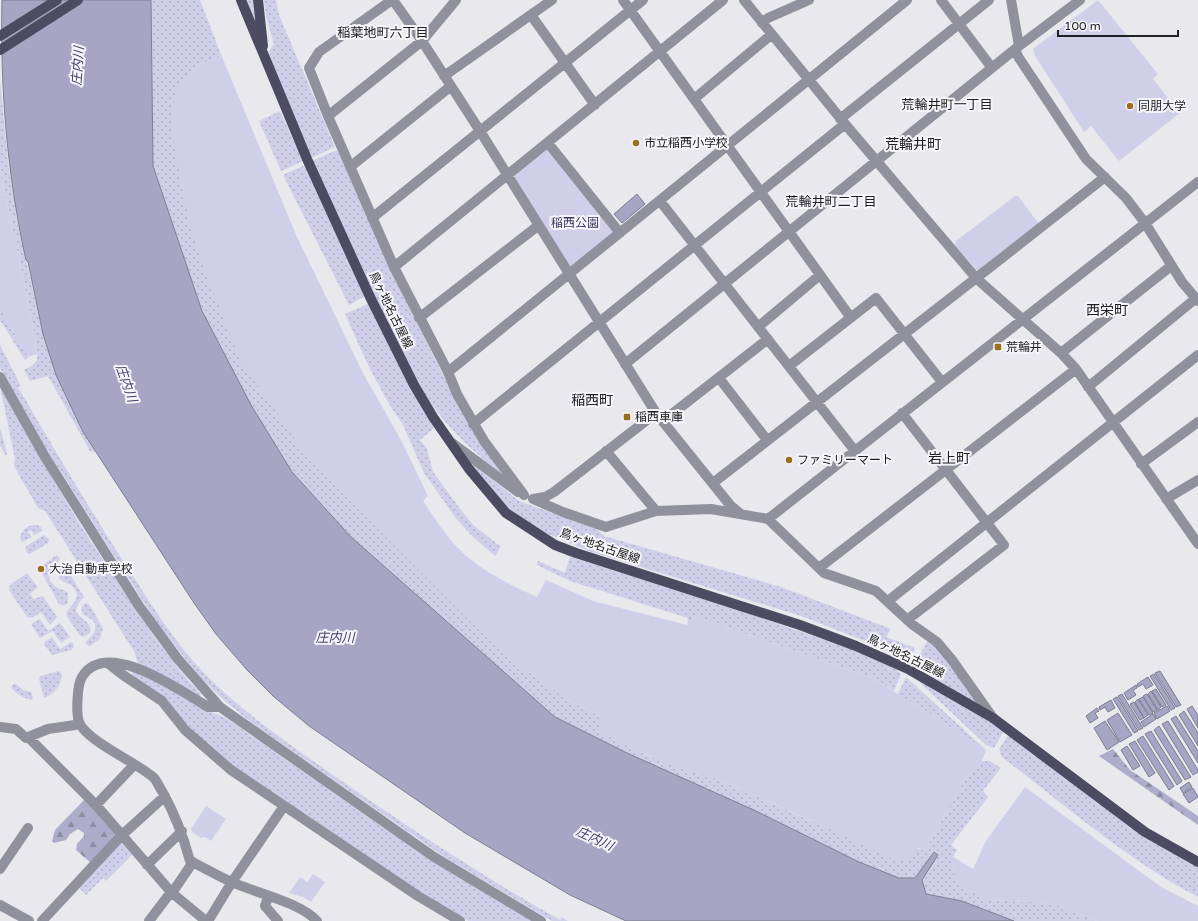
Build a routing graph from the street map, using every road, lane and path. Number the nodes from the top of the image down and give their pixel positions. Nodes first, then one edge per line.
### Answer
1 (57, 0) edge
2 (78, 0) edge
3 (241, 0) edge
4 (258, 0) edge
5 (392, 0) edge
6 (456, 0) edge
7 (552, 0) edge
8 (623, 0) edge
9 (643, 0) edge
10 (723, 0) edge
11 (744, 0) edge
12 (809, 0) edge
13 (907, 0) edge
14 (941, 0) edge
15 (989, 0) edge
16 (1011, 0) edge
17 (1080, 0) edge
18 (630, 10) junction
19 (531, 15) junction
20 (762, 23) junction
21 (958, 24) junction
22 (771, 35) junction
23 (0, 36) edge
24 (422, 41) junction
25 (1017, 48) junction
26 (0, 50) edge
27 (659, 52) junction
28 (566, 62) junction
29 (992, 68) junction
30 (271, 76) junction
31 (444, 76) junction
32 (809, 80) junction
33 (451, 86) junction
34 (694, 99) junction
35 (595, 105) junction
36 (328, 116) junction
37 (842, 122) junction
38 (480, 131) junction
39 (548, 143) junction
40 (728, 146) junction
41 (876, 162) junction
42 (350, 167) junction
43 (507, 175) junction
44 (1104, 177) junction
45 (1198, 182) edge
46 (761, 193) junction
47 (660, 201) junction
48 (372, 218) junction
49 (1145, 223) junction
50 (538, 225) junction
51 (620, 233) junction
52 (790, 233) junction
53 (695, 246) junction
54 (1171, 266) junction
55 (394, 267) junction
56 (569, 275) junction
57 (820, 275) junction
58 (977, 278) junction
59 (724, 284) junction
60 (1197, 300) edge
61 (419, 318) junction
62 (851, 318) junction
63 (1022, 320) junction
64 (598, 323) junction
65 (758, 327) junction
66 (904, 333) junction
67 (768, 339) junction
68 (1061, 353) junction
69 (1198, 355) edge
70 (625, 364) junction
71 (789, 366) junction
72 (1076, 369) junction
73 (448, 372) junction
74 (0, 377) edge
75 (718, 378) junction
76 (942, 382) junction
77 (1088, 387) junction
78 (816, 402) junction
79 (902, 413) junction
80 (659, 417) junction
81 (1198, 422) edge
82 (473, 424) junction
83 (1113, 424) junction
84 (767, 440) junction
85 (452, 443) junction
86 (606, 451) junction
87 (854, 451) junction
88 (1141, 464) junction
89 (946, 469) junction
90 (1198, 480) edge
91 (713, 483) junction
92 (524, 494) junction
93 (1166, 499) junction
94 (533, 500) junction
95 (656, 511) junction
96 (741, 514) junction
97 (768, 519) junction
98 (987, 523) junction
99 (1198, 544) edge
100 (819, 568) junction
101 (888, 601) junction
102 (907, 620) junction
103 (109, 664) junction
104 (220, 707) junction
105 (993, 718) junction
106 (79, 722) junction
107 (0, 727) edge
108 (28, 737) junction
109 (134, 765) junction
110 (165, 796) junction
111 (96, 806) junction
112 (284, 806) junction
113 (28, 828) dead end
114 (182, 831) junction
115 (121, 836) junction
116 (193, 862) junction
117 (1198, 862) edge
118 (147, 865) junction
119 (0, 869) edge
120 (232, 882) junction
121 (171, 893) junction
122 (268, 897) junction
123 (0, 904) edge
124 (203, 920) edge
125 (29, 921) edge
126 (42, 921) edge
127 (149, 921) edge
128 (278, 921) edge
129 (317, 921) edge
130 (460, 921) edge
131 (541, 921) edge

1 - 23 main road
2 - 26 main road
3 - 30 main road, 鳥ヶ地名古屋線
4 - 30 main road
5 - 24 street
5 - 36 street
6 - 24 street
7 - 19 street
8 - 18 street
9 - 18 street
10 - 27 street
11 - 20 street
12 - 20 street
13 - 32 street
14 - 21 street
15 - 21 street
16 - 25 street
17 - 25 street
18 - 27 street
18 - 28 street
19 - 28 street
19 - 31 street
20 - 22 street
21 - 29 street
21 - 37 street
22 - 32 street
22 - 34 street
24 - 31 street
24 - 36 street
25 - 29 street
25 - 44 street
27 - 34 street
27 - 35 street
28 - 35 street
28 - 38 street
29 - 41 street
30 - 85 main road, 鳥ヶ地名古屋線
31 - 33 street
32 - 37 street
32 - 40 street
33 - 38 street
33 - 42 street
34 - 40 street
35 - 39 street
36 - 42 street
37 - 41 street
37 - 46 street
38 - 43 street
38 - 48 street
39 - 43 street
39 - 51 street
40 - 46 street
40 - 47 street
41 - 52 street
41 - 58 street
42 - 48 street
43 - 50 street
43 - 55 street
44 - 49 street
44 - 58 street
45 - 49 street
46 - 52 street
46 - 53 street
47 - 51 street
47 - 53 street
48 - 55 street
49 - 54 street
49 - 63 street
50 - 56 street
50 - 61 street
51 - 56 street
52 - 57 street
52 - 59 street
53 - 59 street
53 - 64 street
54 - 60 street
54 - 68 street
55 - 61 street
56 - 64 street
56 - 73 street
57 - 62 street
57 - 65 street
58 - 63 street
58 - 66 street
59 - 65 street
59 - 70 street
60 - 77 street
61 - 73 street
62 - 66 street
62 - 71 street
63 - 68 street
63 - 76 street
64 - 70 street
64 - 82 street
65 - 67 street
66 - 76 street
66 - 78 street
67 - 71 street
67 - 75 street
68 - 72 street
69 - 83 street
70 - 80 street
71 - 78 street
72 - 77 street
72 - 89 street
73 - 82 street
74 - 104 street
75 - 80 street
75 - 84 street
76 - 79 street
77 - 83 street
78 - 84 street
78 - 87 street
79 - 87 street
79 - 89 street
80 - 86 street
80 - 91 street
81 - 88 street
82 - 92 street
83 - 88 street
83 - 98 street
84 - 91 street
85 - 92 street
85 - 105 main road, 鳥ヶ地名古屋線
86 - 94 street
86 - 95 street
87 - 97 street
88 - 93 street
89 - 98 street
89 - 100 street
90 - 93 street
91 - 96 street
92 - 94 street
93 - 99 street
94 - 95 street
95 - 96 street
96 - 97 street
97 - 100 street
98 - 101 street
98 - 102 street
100 - 101 street
101 - 102 street
102 - 105 street
103 - 104 street
103 - 106 street
103 - 112 street
104 - 131 street
105 - 117 main road, 鳥ヶ地名古屋線
106 - 108 street
106 - 109 street
107 - 108 street
108 - 111 street
109 - 110 street
109 - 111 street
110 - 114 street
110 - 115 street
111 - 115 street
112 - 120 street
112 - 130 street
113 - 119 street
114 - 116 street
114 - 118 street
115 - 118 street
115 - 126 street
116 - 120 street
116 - 121 street
118 - 121 street
120 - 122 street
120 - 124 street
121 - 124 street
121 - 127 street
122 - 128 street
122 - 129 street
123 - 125 street

